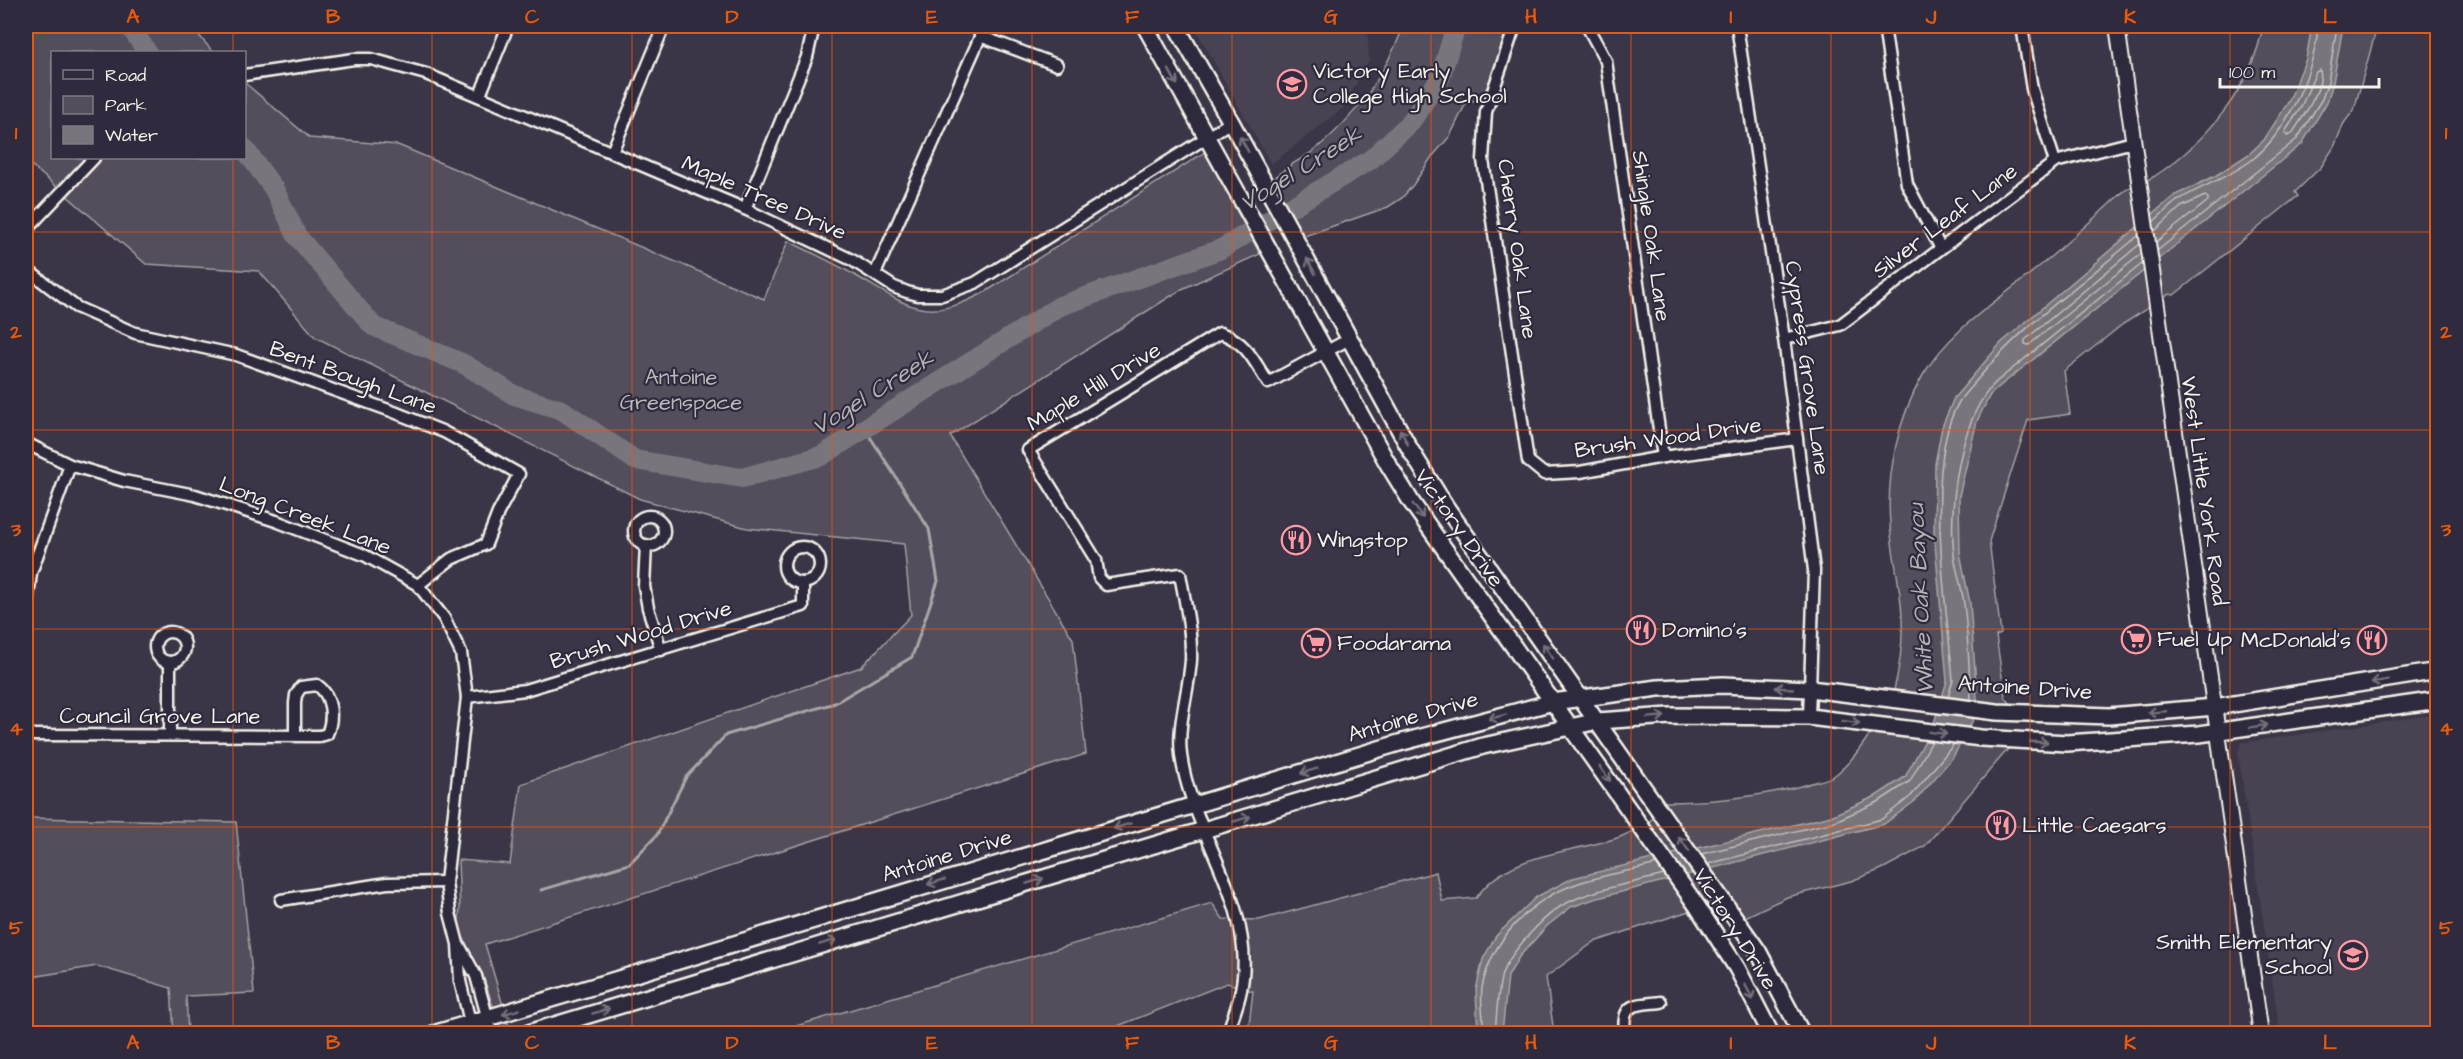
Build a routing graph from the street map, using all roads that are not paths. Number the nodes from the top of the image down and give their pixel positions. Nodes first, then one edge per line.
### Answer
1 (508, 26) edge
2 (664, 26) edge
3 (814, 26) edge
4 (985, 26) edge
5 (1145, 26) edge
6 (1176, 26) edge
7 (1515, 26) edge
8 (1587, 26) edge
9 (1737, 26) edge
10 (1884, 26) edge
11 (2022, 26) edge
12 (2117, 26) edge
13 (980, 36) junction
14 (1057, 65) dead end
15 (246, 75) edge
16 (480, 95) junction
17 (1231, 122) junction
18 (1206, 136) junction
19 (2133, 142) junction
20 (612, 152) junction
21 (93, 159) edge
22 (2055, 162) junction
23 (745, 209) junction
24 (26, 230) edge
25 (1940, 247) junction
26 (26, 269) edge
27 (876, 274) junction
28 (1351, 338) junction
29 (1784, 339) junction
30 (1327, 351) junction
31 (1797, 439) junction
32 (26, 443) edge
33 (1663, 457) junction
34 (70, 465) junction
35 (1544, 474) joint
36 (646, 545) dead end
37 (1481, 556) junction
38 (1463, 573) junction
39 (802, 583) dead end
40 (418, 585) junction
41 (26, 613) edge
42 (661, 650) junction
43 (170, 662) dead end
44 (2438, 671) edge
45 (2333, 688) junction
46 (1810, 689) junction
47 (467, 697) junction
48 (1582, 699) junction
49 (2438, 700) edge
50 (1553, 702) junction
51 (2215, 708) junction
52 (2336, 713) junction
53 (1809, 717) junction
54 (1598, 721) junction
55 (1571, 727) junction
56 (2219, 732) junction
57 (170, 734) junction
58 (26, 735) edge
59 (295, 736) junction
60 (1338, 762) junction
61 (1349, 787) junction
62 (1193, 805) junction
63 (1204, 831) junction
64 (989, 866) junction
65 (446, 882) junction
66 (997, 892) junction
67 (281, 900) dead end
68 (785, 929) junction
69 (458, 944) junction
70 (1758, 951) junction
71 (792, 953) junction
72 (1737, 968) junction
73 (632, 975) junction
74 (640, 999) junction
75 (1660, 1002) dead end
76 (489, 1026) edge
77 (472, 1029) edge
78 (433, 1034) edge
79 (525, 1034) edge
80 (1227, 1034) edge
81 (1625, 1034) edge
82 (1771, 1034) edge
83 (1802, 1034) edge
84 (2261, 1034) edge

1 - 16 street
2 - 20 street
3 - 23 street
4 - 13 street
5 -> 18 main road, Victory Drive
6 - 17 main road, Victory Drive
7 - 35 street, Cherry Oak Lane
8 - 33 street, Shingle Oak Lane
9 - 29 street, Cypress Grove Lane
10 - 25 street
11 - 22 street
12 - 19 street, West Little York Road
13 - 14 street
13 - 27 street
15 - 16 street, Maple Tree Drive
16 - 20 street, Maple Tree Drive
17 - 18 street, Maple Tree Drive
28 -> 17 main road, Victory Drive
18 - 27 street, Maple Tree Drive
18 - 30 main road, Victory Drive
19 - 22 street, Silver Leaf Lane
19 - 51 street, West Little York Road
20 - 23 street, Maple Tree Drive
21 - 24 street
22 - 25 street, Silver Leaf Lane
23 - 27 street, Maple Tree Drive
25 - 29 street, Silver Leaf Lane
26 - 40 street, Bent Bough Lane
28 - 30 street, Maple Hill Drive
37 -> 28 main road, Victory Drive
29 - 31 street, Cypress Grove Lane
30 -> 38 main road, Victory Drive
30 - 62 street, Maple Hill Drive
31 - 33 street, Brush Wood Drive
31 - 46 street, Cypress Grove Lane
32 - 34 street, Long Creek Lane
33 - 35 street, Brush Wood Drive
34 - 40 street, Long Creek Lane
34 - 41 street
36 - 42 street
37 - 38 main road
48 -> 37 main road, Victory Drive
38 - 50 main road, Victory Drive
39 - 42 street, Brush Wood Drive
40 - 47 street, Long Creek Lane
42 - 47 street, Brush Wood Drive
43 - 57 street
44 -> 45 main road, Antoine Drive
45 - 51 main road, Antoine Drive
45 - 52 main road
46 -> 48 main road, Antoine Drive
51 -> 46 main road, Antoine Drive
46 - 53 street, Cypress Grove Lane
47 - 65 street, Long Creek Lane
48 - 50 main road, Antoine Drive
48 - 54 main road, Victory Drive
49 - 52 main road, Antoine Drive
50 - 55 main road, Victory Drive
50 -> 60 main road, Antoine Drive
51 - 56 street, West Little York Road
56 -> 52 main road, Antoine Drive
54 -> 53 main road, Antoine Drive
53 -> 56 main road, Antoine Drive
54 - 55 main road, Antoine Drive
70 -> 54 main road, Victory Drive
55 - 61 main road, Antoine Drive
55 -> 72 main road, Victory Drive
56 - 84 street, West Little York Road
57 - 58 street, Council Grove Lane
57 - 59 street, Council Grove Lane
59 - 59 street, Council Grove Lane
60 - 61 main road
60 -> 62 main road, Antoine Drive
63 -> 61 main road, Antoine Drive
62 - 63 street
62 -> 64 main road, Antoine Drive
66 -> 63 main road, Antoine Drive
63 - 80 street
64 - 66 main road
64 -> 68 main road, Antoine Drive
65 - 67 street
65 - 69 street, Long Creek Lane
71 -> 66 main road, Antoine Drive
68 - 71 main road
68 - 73 main road, Antoine Drive
69 - 76 street, Long Creek Lane
69 - 77 street, Long Creek Lane
70 - 72 main road
70 - 83 main road, Victory Drive
71 - 74 main road, Antoine Drive
72 -> 82 main road, Victory Drive
73 - 74 main road
73 -> 76 main road, Antoine Drive
79 -> 74 main road, Antoine Drive
75 - 81 street
76 - 77 main road, Antoine Drive
77 - 78 main road, Antoine Drive

